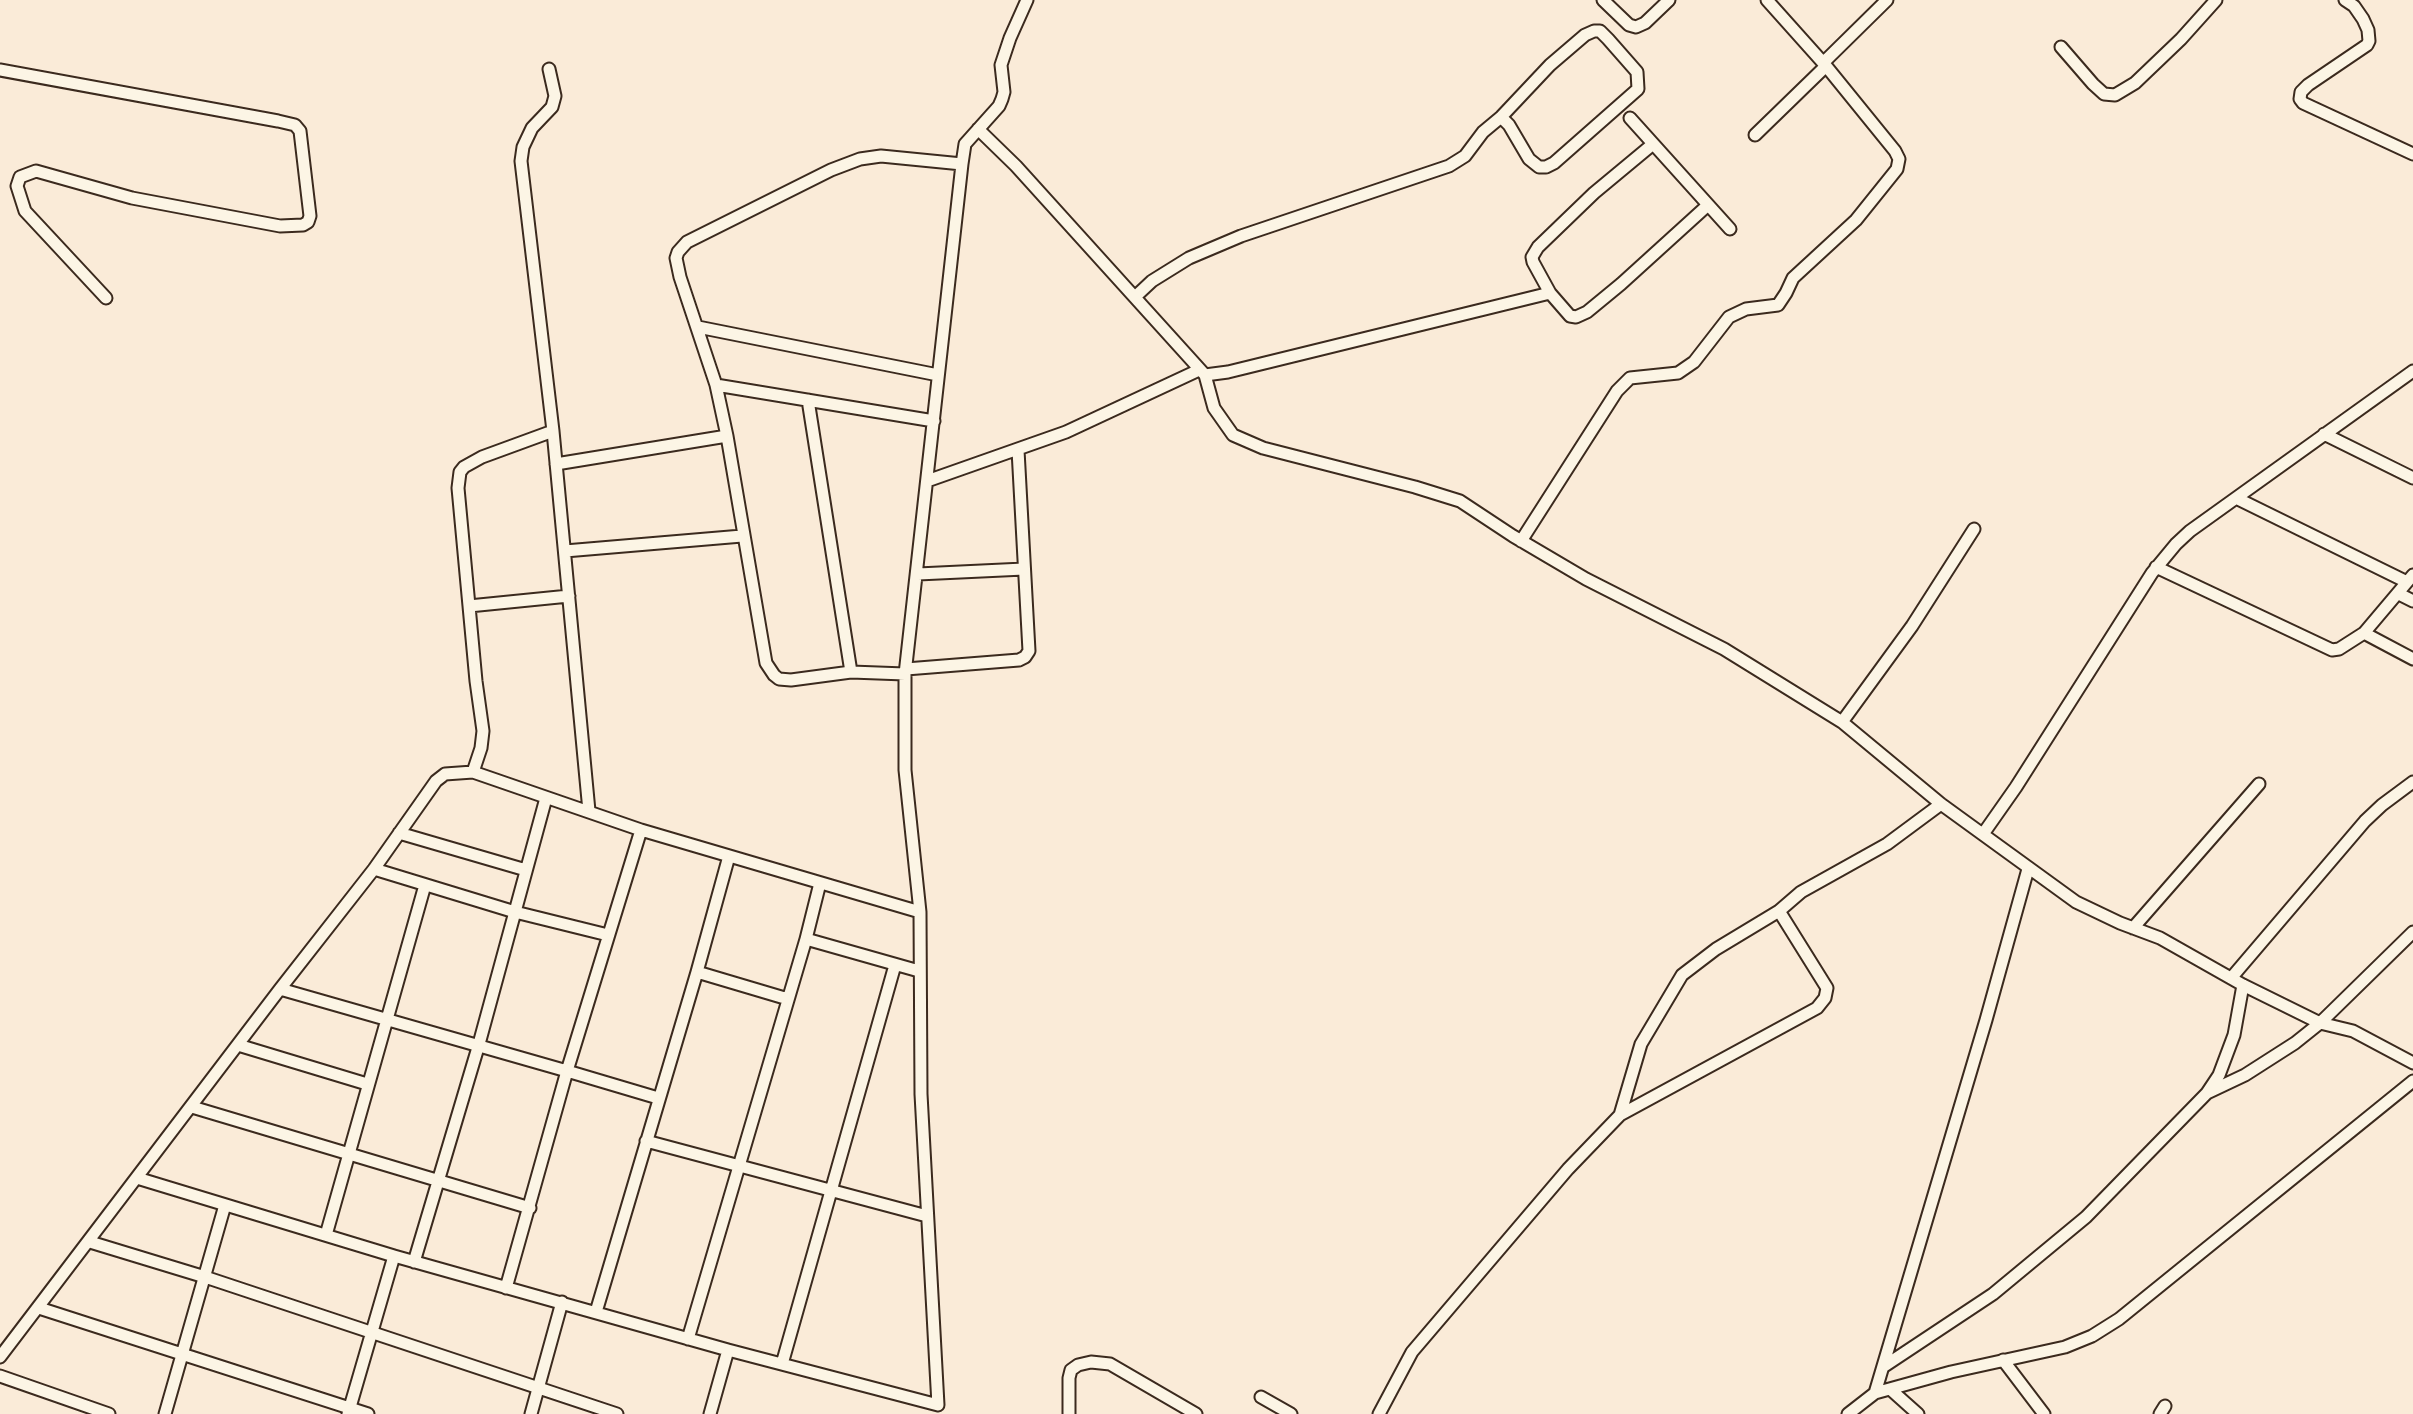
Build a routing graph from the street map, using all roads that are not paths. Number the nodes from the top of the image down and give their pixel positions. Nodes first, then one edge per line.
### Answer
1 (1027, 0) edge
2 (1603, 0) edge
3 (1669, 0) edge
4 (1767, 0) edge
5 (1886, 0) edge
6 (2216, 0) edge
7 (2345, 0) edge
8 (2062, 47) dead end
9 (1825, 64) junction
10 (549, 69) dead end
11 (0, 70) edge
12 (1501, 117) junction
13 (1630, 118) dead end
14 (978, 129) junction
15 (1755, 135) dead end
16 (1653, 144) junction
17 (2413, 154) edge
18 (962, 164) junction
19 (1708, 205) junction
20 (1730, 229) dead end
21 (1550, 293) junction
22 (1136, 296) junction
23 (106, 298) dead end
24 (698, 327) junction
25 (2413, 371) edge
26 (1202, 372) junction
27 (938, 375) junction
28 (716, 385) junction
29 (808, 400) junction
30 (934, 421) junction
31 (553, 431) junction
32 (2324, 434) junction
33 (727, 436) junction
34 (1018, 450) junction
35 (556, 464) junction
36 (2413, 478) edge
37 (927, 481) junction
38 (2236, 498) junction
39 (1974, 529) dead end
40 (742, 536) junction
41 (1521, 541) junction
42 (565, 551) junction
43 (2156, 567) junction
44 (1024, 569) junction
45 (918, 574) junction
46 (2410, 578) edge
47 (2399, 594) junction
48 (569, 596) junction
49 (2413, 601) edge
50 (469, 606) junction
51 (2364, 633) junction
52 (2413, 658) edge
53 (906, 671) junction
54 (851, 672) junction
55 (1842, 722) junction
56 (472, 772) junction
57 (2413, 782) edge
58 (2259, 784) dead end
59 (546, 798) junction
60 (1942, 804) junction
61 (589, 811) junction
62 (642, 830) junction
63 (399, 834) junction
64 (1983, 834) junction
65 (729, 856) junction
66 (2028, 868) junction
67 (374, 870) junction
68 (526, 870) junction
69 (820, 883) junction
70 (425, 886) junction
71 (1779, 911) junction
72 (514, 912) junction
73 (920, 912) junction
74 (2133, 928) junction
75 (2413, 932) edge
76 (608, 936) junction
77 (806, 939) junction
78 (895, 965) junction
79 (918, 971) junction
80 (698, 972) junction
81 (2232, 978) junction
82 (2243, 985) junction
83 (280, 989) junction
84 (788, 999) junction
85 (386, 1018) junction
86 (2320, 1023) junction
87 (479, 1044) junction
88 (238, 1045) junction
89 (2413, 1063) edge
90 (567, 1070) junction
91 (2413, 1081) edge
92 (367, 1084) junction
93 (2207, 1093) junction
94 (658, 1098) junction
95 (192, 1107) junction
96 (1620, 1115) junction
97 (646, 1141) junction
98 (347, 1154) junction
99 (739, 1165) junction
100 (137, 1178) junction
101 (440, 1181) junction
102 (831, 1190) junction
103 (225, 1205) junction
104 (530, 1208) junction
105 (927, 1216) junction
106 (326, 1235) junction
107 (90, 1242) junction
108 (394, 1256) junction
109 (414, 1262) junction
110 (205, 1277) junction
111 (506, 1288) junction
112 (562, 1302) junction
113 (39, 1308) junction
114 (596, 1312) junction
115 (372, 1332) junction
116 (688, 1339) junction
117 (728, 1350) junction
118 (183, 1354) junction
119 (0, 1357) edge
120 (2004, 1360) junction
121 (782, 1364) junction
122 (1882, 1367) junction
123 (0, 1376) edge
124 (538, 1388) junction
125 (1890, 1390) junction
126 (1875, 1393) junction
127 (1260, 1397) dead end
128 (939, 1409) edge
129 (349, 1411) edge
130 (109, 1414) edge
131 (165, 1414) edge
132 (368, 1414) edge
133 (531, 1414) edge
134 (617, 1414) edge
135 (710, 1414) edge
136 (1070, 1414) edge
137 (1196, 1414) edge
138 (1291, 1414) edge
139 (1379, 1414) edge
140 (1848, 1414) edge
141 (1918, 1414) edge
142 (2044, 1414) edge

1 - 14 street
2 - 3 street
4 - 9 street
5 - 9 street
6 - 8 street
7 - 17 street
9 - 15 street
9 - 41 street
10 - 31 street
11 - 23 street
12 - 12 street
12 - 22 street
13 - 16 street
14 - 18 street
14 - 22 street
16 - 19 street
16 - 21 street
18 - 24 street
18 - 27 street
19 - 20 street
19 - 21 street
21 - 26 street
22 - 26 street
24 - 27 street
24 - 28 street
25 - 32 street
26 - 34 street
26 - 41 street
27 - 30 street
28 - 29 street
28 - 33 street
29 - 30 street
29 - 54 street
30 - 37 street
31 - 35 street
31 - 50 street
32 - 36 street
32 - 38 street
33 - 35 street
33 - 40 street
34 - 37 street
34 - 44 street
35 - 42 street
37 - 45 street
38 - 43 street
38 - 46 street
39 - 55 street
40 - 42 street
40 - 54 street
41 - 55 street
42 - 48 street
43 - 51 street
43 - 64 street
44 - 45 street
44 - 53 street
45 - 53 street
46 - 47 street
47 - 49 street
47 - 51 street
48 - 50 street
48 - 61 street
50 - 56 street
51 - 52 street
53 - 54 street
53 - 73 street
55 - 60 street
56 - 59 street
56 - 63 street
57 - 81 street
58 - 74 street
59 - 61 street
59 - 68 street
60 - 64 street
60 - 71 street
61 - 62 street
62 - 65 street
62 - 76 street
63 - 67 street
63 - 68 street
64 - 66 street
65 - 69 street
65 - 80 street
66 - 74 street
66 - 122 street
67 - 70 street
67 - 83 street
68 - 72 street
69 - 73 street
69 - 77 street
70 - 72 street
70 - 85 street
71 - 96 street
71 - 96 street
72 - 76 street
72 - 87 street
73 - 79 street
74 - 81 street
75 - 86 street
76 - 90 street
77 - 78 street
77 - 84 street
78 - 79 street
78 - 102 street
79 - 105 street
80 - 84 street
80 - 94 street
81 - 82 street
82 - 86 street
82 - 93 street
83 - 85 street
83 - 88 street
84 - 99 street
85 - 87 street
85 - 92 street
86 - 89 street
86 - 93 street
87 - 90 street
87 - 101 street
88 - 92 street
88 - 95 street
90 - 94 street
90 - 104 street
91 - 120 street
92 - 98 street
93 - 122 street
94 - 97 street
95 - 98 street
95 - 100 street
96 - 139 street
97 - 99 street
97 - 114 street
98 - 101 street
98 - 106 street
99 - 102 street
99 - 116 street
100 - 103 street
100 - 107 street
101 - 104 street
101 - 109 street
102 - 105 street
102 - 121 street
103 - 106 street
103 - 110 street
104 - 111 street
105 - 128 street
106 - 108 street
107 - 110 street
107 - 113 street
108 - 109 street
108 - 115 street
109 - 111 street
110 - 115 street
110 - 118 street
111 - 112 street
112 - 114 street
112 - 124 street
113 - 118 street
113 - 119 street
114 - 116 street
115 - 124 street
115 - 129 street
116 - 117 street
117 - 121 street
117 - 135 street
118 - 129 street
118 - 131 street
120 - 125 street
120 - 142 street
121 - 128 street
122 - 126 street
123 - 130 street
124 - 133 street
124 - 134 street
125 - 126 street
125 - 141 street
126 - 140 street
127 - 138 street
129 - 132 street
136 - 137 street

